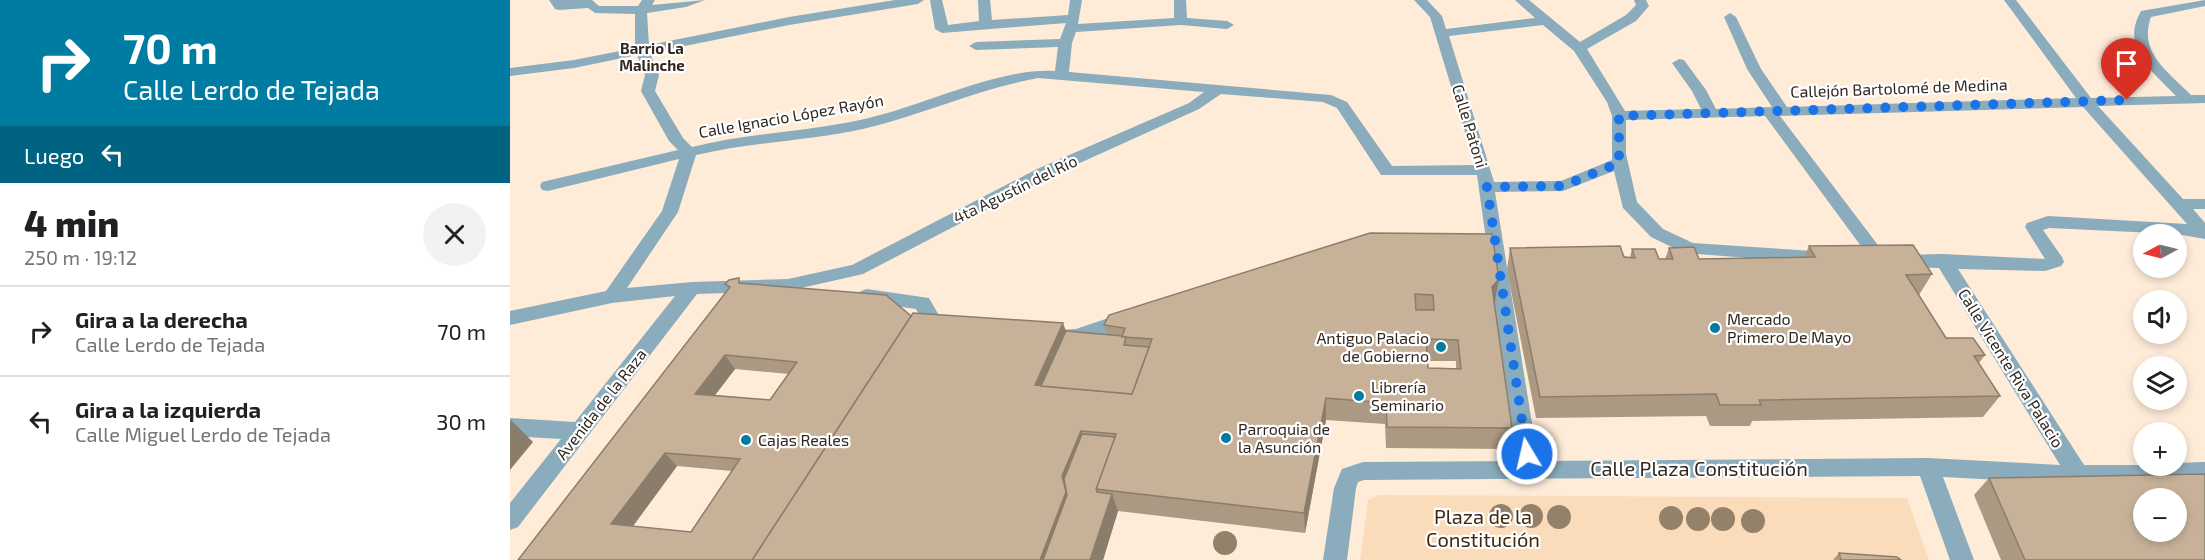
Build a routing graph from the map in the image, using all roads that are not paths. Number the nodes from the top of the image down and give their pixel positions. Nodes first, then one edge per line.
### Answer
1 (555, 0) edge
2 (699, 0) edge
3 (918, 0) edge
4 (936, 0) edge
5 (984, 0) edge
6 (1076, 0) edge
7 (1180, 0) edge
8 (1420, 0) edge
9 (1521, 0) edge
10 (1640, 0) edge
11 (2010, 0) edge
12 (2135, 0) edge
13 (2205, 2) edge
14 (645, 5) edge
15 (2146, 14) junction
16 (1730, 17) dead end
17 (1181, 21) junction
18 (1545, 21) junction
19 (986, 24) junction
20 (1227, 25) dead end
21 (1070, 30) junction
22 (1442, 33) junction
23 (976, 46) dead end
24 (1579, 48) junction
25 (642, 50) junction
26 (1679, 63) dead end
27 (510, 72) edge
28 (1062, 76) junction
29 (1217, 90) junction
30 (2187, 99) junction
31 (2205, 99) edge
32 (2088, 101) junction
33 (1775, 110) junction
34 (1711, 114) junction
35 (1619, 116) junction
36 (689, 152) junction
37 (1619, 163) junction
38 (1486, 179) junction
39 (548, 186) dead end
40 (2179, 204) junction
41 (2205, 204) edge
42 (2204, 232) edge
43 (1943, 260) junction
44 (1881, 261) junction
45 (788, 285) junction
46 (692, 288) junction
47 (612, 296) junction
48 (1141, 314) edge
49 (510, 318) edge
50 (970, 328) edge
51 (1041, 334) edge
52 (510, 427) edge
53 (580, 432) junction
54 (1928, 467) junction
55 (1529, 470) junction
56 (2205, 471) edge
57 (2078, 475) junction
58 (510, 520) edge
59 (1335, 560) edge
60 (1962, 560) edge

1 - 14 street
2 - 14 street
3 - 25 street
4 - 19 street
5 - 19 street
6 - 21 street
7 - 17 street
8 - 22 street, Calle Patoni
9 - 18 street
10 - 24 street
11 - 32 street
12 - 15 street
13 - 15 street
14 - 25 street
15 - 30 street
16 - 33 street
17 - 20 street
17 - 21 street
18 - 22 street
18 - 24 street
19 - 21 street
21 - 23 street
21 - 28 street
22 - 38 street, Calle Patoni
24 - 35 street
25 - 27 street
25 - 36 street
26 - 34 street
28 - 29 street, Calle Ignacio López Rayón
28 - 36 street, Calle Ignacio López Rayón
29 - 38 street
29 - 45 street, 4ta Agustín del Río
30 - 31 street, Callejón Bartolomé de Medina
30 - 32 street, Callejón Bartolomé de Medina
32 - 33 street, Callejón Bartolomé de Medina
32 - 40 street
33 - 34 street, Callejón Bartolomé de Medina
33 - 44 street
34 - 35 street, Callejón Bartolomé de Medina
35 - 37 street
36 - 39 street, Calle Ignacio López Rayón
36 - 47 street
37 - 38 street
37 - 44 street
38 - 55 street, Calle Patoni
40 - 41 street
40 - 42 street
42 - 43 street
43 - 44 street
43 - 57 street, Calle Vicente Riva Palacio
45 - 46 street, 4ta Agustín del Río
45 - 50 street
46 - 47 street, 4ta Agustín del Río
46 - 53 street, Avenida de la Raza
47 - 49 street, 4ta Agustín del Río
48 - 51 street
52 - 53 street
53 - 58 street, Avenida de la Raza
54 - 55 street, Calle Plaza Constitución
54 - 57 street, Calle Plaza Constitución
54 - 60 street
55 - 59 street, Calle Plaza Constitución
56 - 57 street, Calle Plaza Constitución

